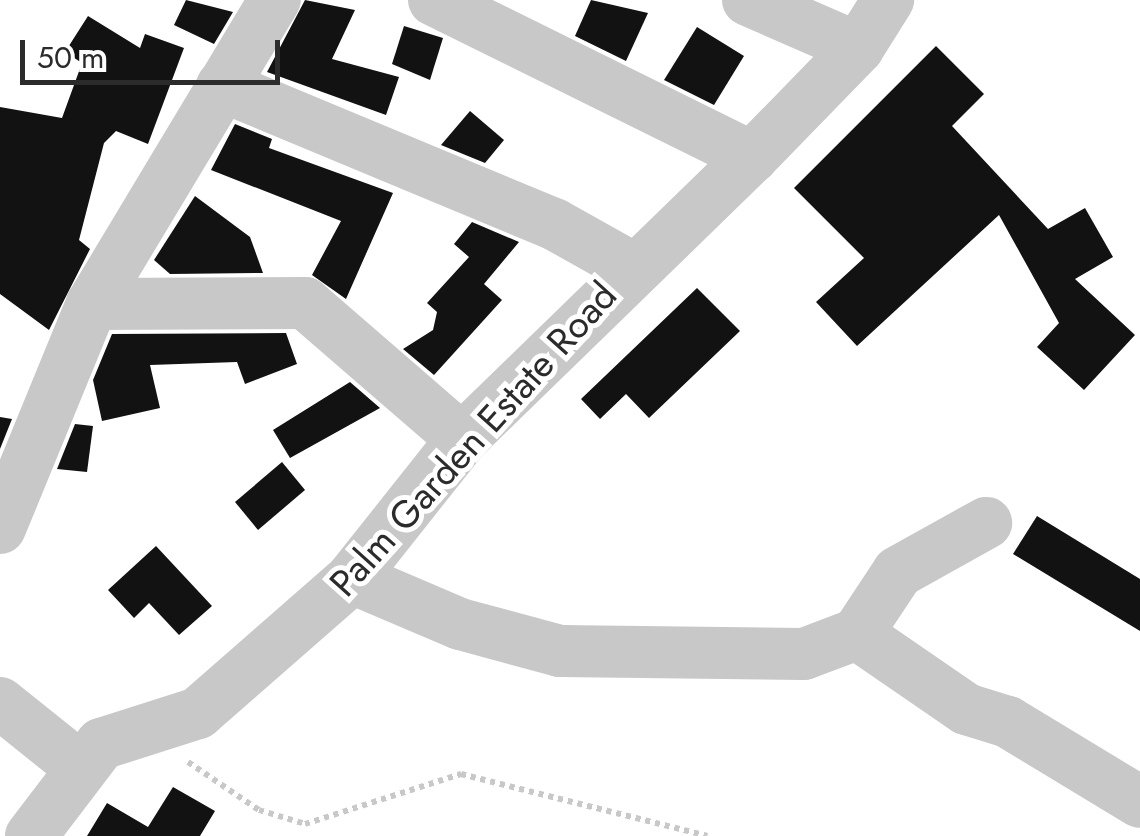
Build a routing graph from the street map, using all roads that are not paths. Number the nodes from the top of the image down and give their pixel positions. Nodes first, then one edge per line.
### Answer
1 (275, 0) edge
2 (434, 0) edge
3 (748, 0) edge
4 (888, 0) edge
5 (858, 48) junction
6 (222, 86) junction
7 (752, 157) junction
8 (631, 267) junction
9 (92, 304) junction
10 (462, 439) junction
11 (986, 523) dead end
12 (0, 528) edge
13 (352, 578) junction
14 (857, 634) junction
15 (0, 703) edge
16 (1008, 722) junction
17 (81, 768) junction
18 (1140, 802) edge
19 (30, 836) edge
20 (1133, 836) edge

1 - 6 street
2 - 7 street
3 - 5 street
4 - 5 street, Palm Garden Estate Road
5 - 7 street, Palm Garden Estate Road
6 - 8 street
6 - 9 street
7 - 8 street, Palm Garden Estate Road
8 - 10 street, Palm Garden Estate Road
9 - 10 street
9 - 12 street
10 - 13 street, Palm Garden Estate Road
11 - 14 street
13 - 14 street
13 - 17 street, Palm Garden Estate Road
14 - 16 street
15 - 17 street
16 - 18 street
16 - 20 street
17 - 19 street, Palm Garden Estate Road

